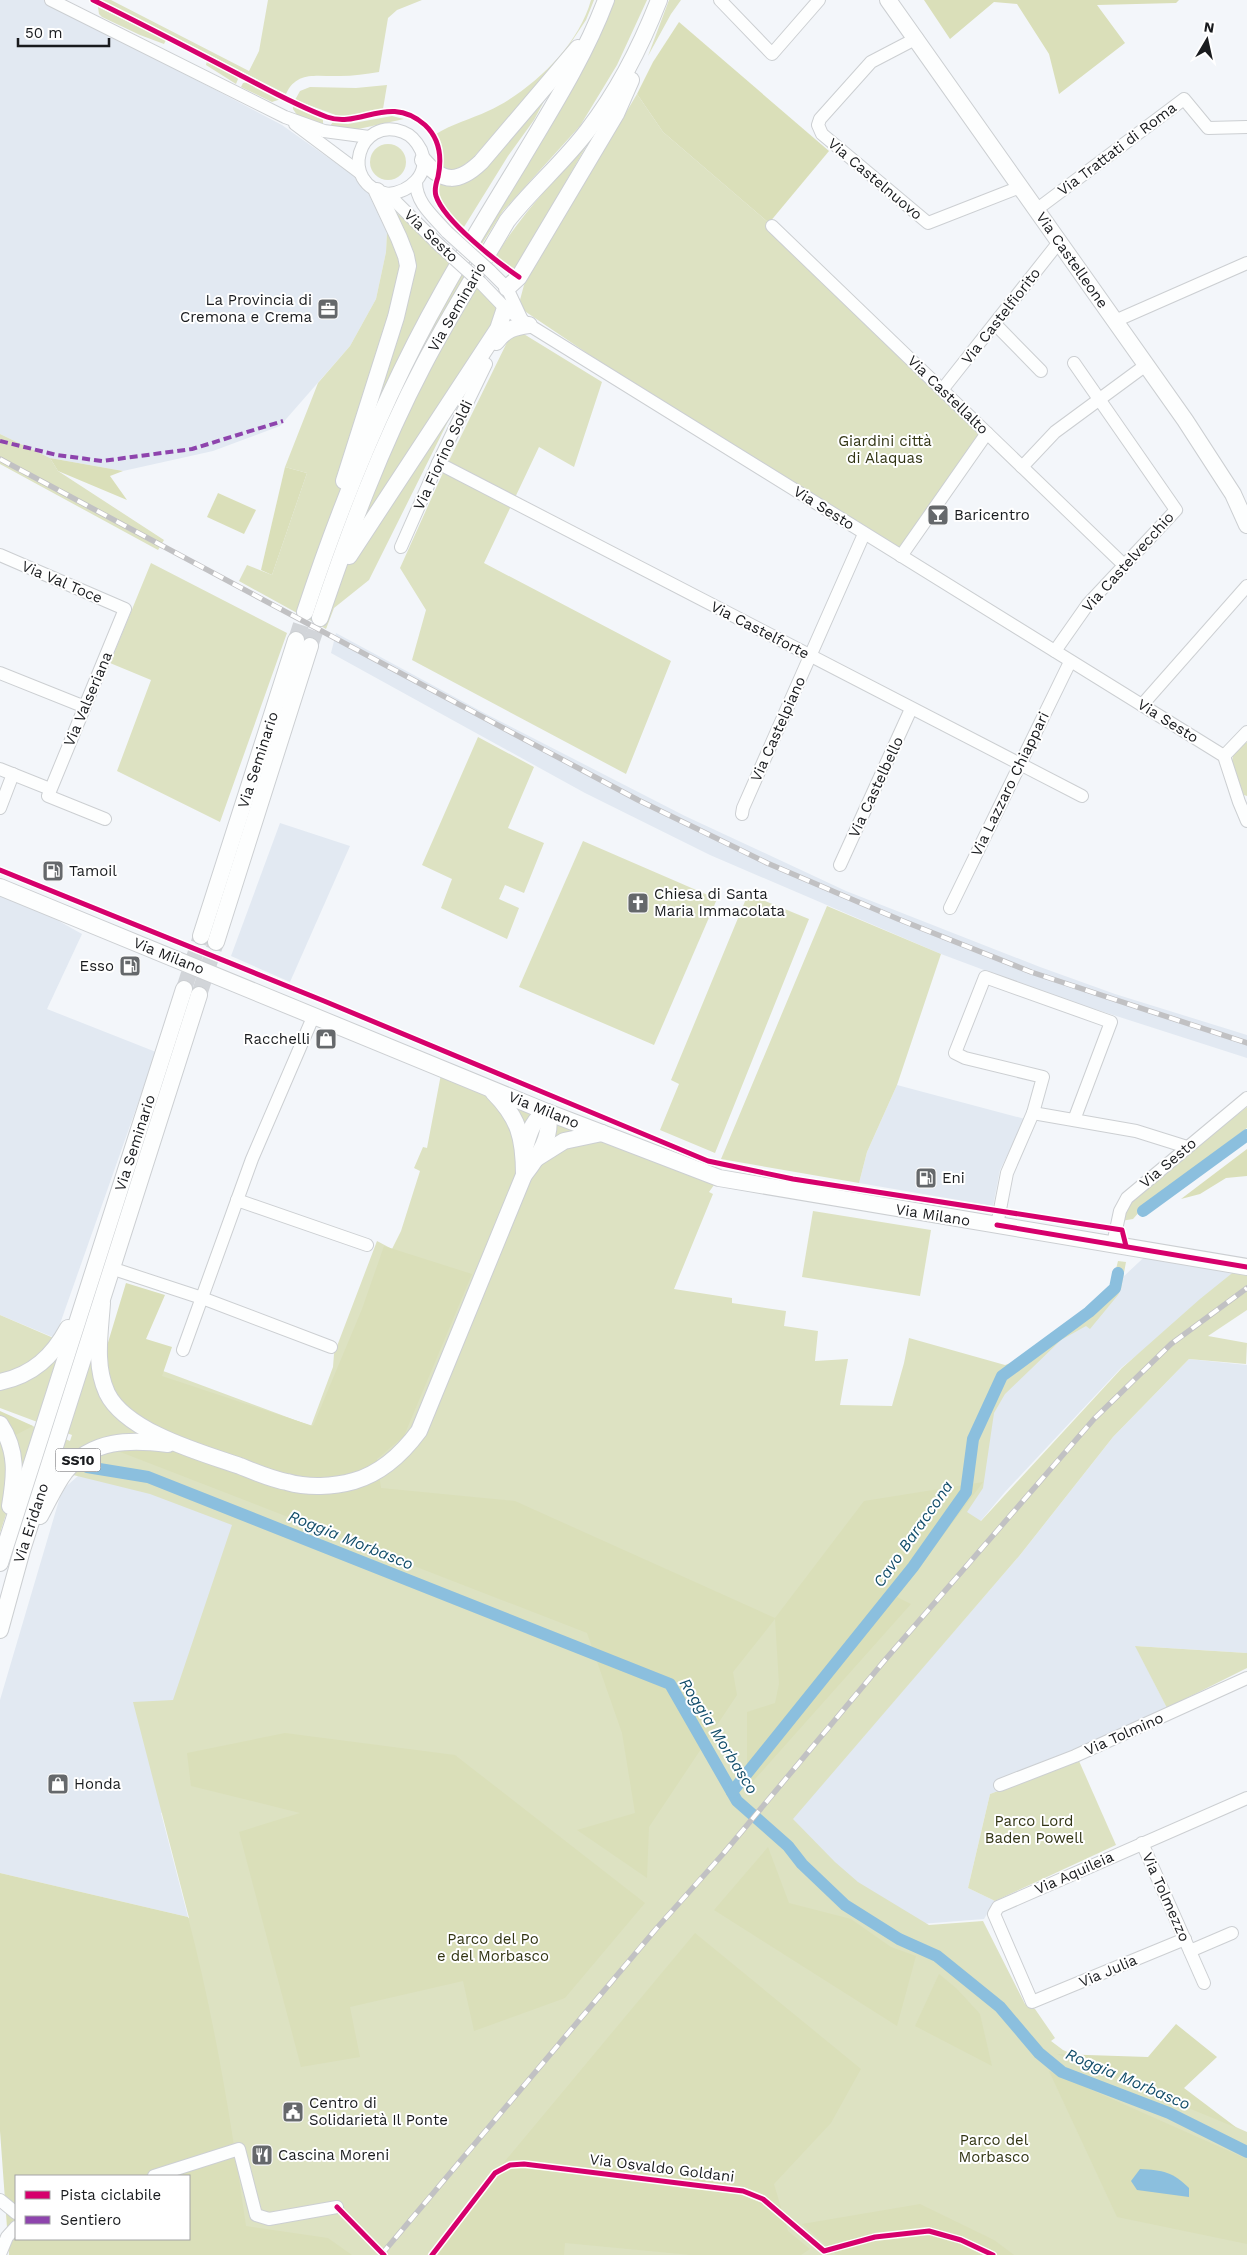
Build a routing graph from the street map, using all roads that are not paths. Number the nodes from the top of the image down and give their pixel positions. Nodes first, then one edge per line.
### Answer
1 (50, 0) edge
2 (606, 0) edge
3 (659, 0) edge
4 (720, 0) edge
5 (819, 0) edge
6 (888, 0) edge
7 (599, 20) junction
8 (650, 22) junction
9 (917, 38) junction
10 (285, 117) junction
11 (1247, 127) edge
12 (369, 137) junction
13 (423, 160) junction
14 (360, 172) junction
15 (416, 182) junction
16 (1020, 186) junction
17 (382, 193) junction
18 (1036, 210) junction
19 (772, 226) dead end
20 (1059, 242) junction
21 (1247, 263) edge
22 (481, 283) junction
23 (507, 288) junction
24 (505, 308) junction
25 (1115, 321) junction
26 (526, 322) junction
27 (995, 324) junction
28 (1074, 363) dead end
29 (479, 365) junction
30 (1146, 365) junction
31 (1041, 371) dead end
32 (942, 390) junction
33 (1100, 399) junction
34 (987, 433) junction
35 (438, 463) junction
36 (1022, 466) junction
37 (1247, 524) edge
38 (864, 534) junction
39 (327, 546) junction
40 (402, 547) dead end
41 (0, 555) edge
42 (901, 556) junction
43 (1124, 564) junction
44 (334, 578) junction
45 (1247, 586) edge
46 (125, 609) joint
47 (303, 643) tunnel mouth
48 (1055, 651) junction
49 (810, 657) junction
50 (1070, 662) junction
51 (0, 673) edge
52 (1142, 705) junction
53 (84, 707) junction
54 (911, 709) junction
55 (1247, 732) edge
56 (1224, 756) junction
57 (1019, 764) junction
58 (0, 769) edge
59 (13, 774) junction
60 (50, 789) junction
61 (1082, 796) dead end
62 (0, 808) edge
63 (742, 814) dead end
64 (105, 819) dead end
65 (1247, 821) edge
66 (840, 865) dead end
67 (0, 887) edge
68 (950, 908) dead end
69 (209, 939) tunnel mouth
70 (314, 1015) junction
71 (488, 1087) junction
72 (1247, 1098) edge
73 (547, 1112) junction
74 (1034, 1113) junction
75 (1074, 1120) junction
76 (602, 1133) junction
77 (1187, 1147) junction
78 (530, 1154) junction
79 (237, 1200) junction
80 (997, 1225) junction
81 (367, 1244) dead end
82 (1113, 1244) junction
83 (1247, 1267) edge
84 (120, 1271) dead end
85 (85, 1297) junction
86 (202, 1298) junction
87 (102, 1304) junction
88 (331, 1347) dead end
89 (183, 1350) dead end
90 (0, 1382) edge
91 (0, 1424) edge
92 (180, 1446) junction
93 (22, 1550) junction
94 (0, 1558) edge
95 (0, 1562) edge
96 (0, 1630) edge
97 (1247, 1678) edge
98 (1000, 1785) dead end
99 (1247, 1798) edge
100 (1142, 1843) junction
101 (1232, 1933) dead end
102 (1185, 1939) junction
103 (1190, 1951) junction
104 (1204, 1982) dead end
105 (1032, 2002) joint
106 (157, 2175) edge
107 (0, 2200) edge
108 (337, 2206) dead end
109 (15, 2212) edge
110 (15, 2228) edge
111 (0, 2254) edge

1 - 10 street, Via Sesto
2 - 7 main road, Via Seminario
3 - 8 main road, Via Seminario
4 - 5 street
6 - 9 main road, Via Castelleone
7 - 13 main road
7 - 39 main road, Via Seminario
8 - 23 main road
8 - 44 main road, Via Seminario
9 - 16 main road, Via Castelleone
9 - 16 street, Via Castelnuovo
10 - 12 street, Via Sesto
10 - 14 street, Via Sesto
11 - 18 street, Via Trattati di Roma
12 - 13 street, Via Sesto
12 - 14 street
13 - 15 street
14 - 17 street, Via Sesto
15 - 17 street, Via Sesto
15 - 23 street, Via Sesto, bridge
16 - 18 main road, Via Castelleone
17 - 22 street, Via Sesto, bridge
17 - 39 main road
18 - 20 main road, Via Castelleone
19 - 32 street, Via Castellalto
20 - 25 main road, Via Castelleone
20 - 27 street, Via Castelfiorito
21 - 25 street
22 - 23 street
22 - 24 street, Via Sesto
23 - 24 street
23 - 26 street, Via Sesto
24 - 26 street, Via Sesto
24 - 29 main road
25 - 30 main road, Via Castelleone
26 - 29 main road
26 - 38 street, Via Sesto
27 - 31 street
27 - 32 street, Via Castelfiorito
28 - 33 street
29 - 35 street, Via Fiorino Soldi
29 - 44 main road
30 - 33 street
30 - 37 main road, Via Castelleone
32 - 34 street, Via Castellalto
33 - 36 street
33 - 43 street, Via Castelvecchio
34 - 36 street, Via Castellalto
34 - 42 street
35 - 40 street, Via Fiorino Soldi
35 - 49 street, Via Castelforte
36 - 43 street, Via Castellalto
38 - 42 street, Via Sesto
38 - 49 street, Via Castelpiano
39 - 44 main road, Via Seminario
41 - 46 street, Via Val Toce
42 - 48 street, Via Sesto
43 - 48 street, Via Castelvecchio
45 - 52 street
46 - 53 street, Via Valseriana
47 - 69 main road, Via Seminario
48 - 50 street, Via Sesto
49 - 54 street, Via Castelforte
49 - 63 street, Via Castelpiano
50 - 52 street, Via Sesto
50 - 57 street, Via Lazzaro Chiappari
51 - 53 street
52 - 56 street, Via Sesto
53 - 60 street, Via Valseriana
54 - 57 street, Via Castelforte
54 - 66 street, Via Castelbello
55 - 56 street
56 - 65 street
57 - 61 street, Via Castelforte
57 - 68 street, Via Lazzaro Chiappari
58 - 59 street
59 - 60 street
59 - 62 street
60 - 64 street
67 - 70 main road, Via Milano
70 - 71 main road, Via Milano
70 - 79 street
71 - 73 main road, Via Milano
71 - 78 main road
72 - 77 street, Via Sesto
73 - 76 main road, Via Milano
73 - 78 main road
74 - 75 street
74 - 75 street
74 - 80 street
75 - 77 street
76 - 78 main road
76 - 80 main road, Via Milano
77 - 82 street, Via Sesto
78 - 92 main road
79 - 81 street
79 - 86 street
80 - 82 main road, Via Milano
82 - 83 main road, Via Milano
84 - 86 street
85 - 87 main road, Via Seminario
85 - 90 main road
85 - 95 main road, Via Eridano
86 - 88 street
86 - 89 street
87 - 92 main road
87 - 93 main road, Via Eridano
91 - 94 main road
92 - 93 main road, SS10
93 - 96 main road, Via Eridano
97 - 98 street, Via Tolmino
99 - 100 street, Via Aquileia
100 - 102 street, Via Tolmezzo
100 - 105 street, Via Aquileia
101 - 103 street, Via Tolmezzo
102 - 103 street, Via Tolmezzo
102 - 105 street, Via Julia
103 - 104 street, Via Tolmezzo
106 - 108 street
107 - 109 street
110 - 111 street

